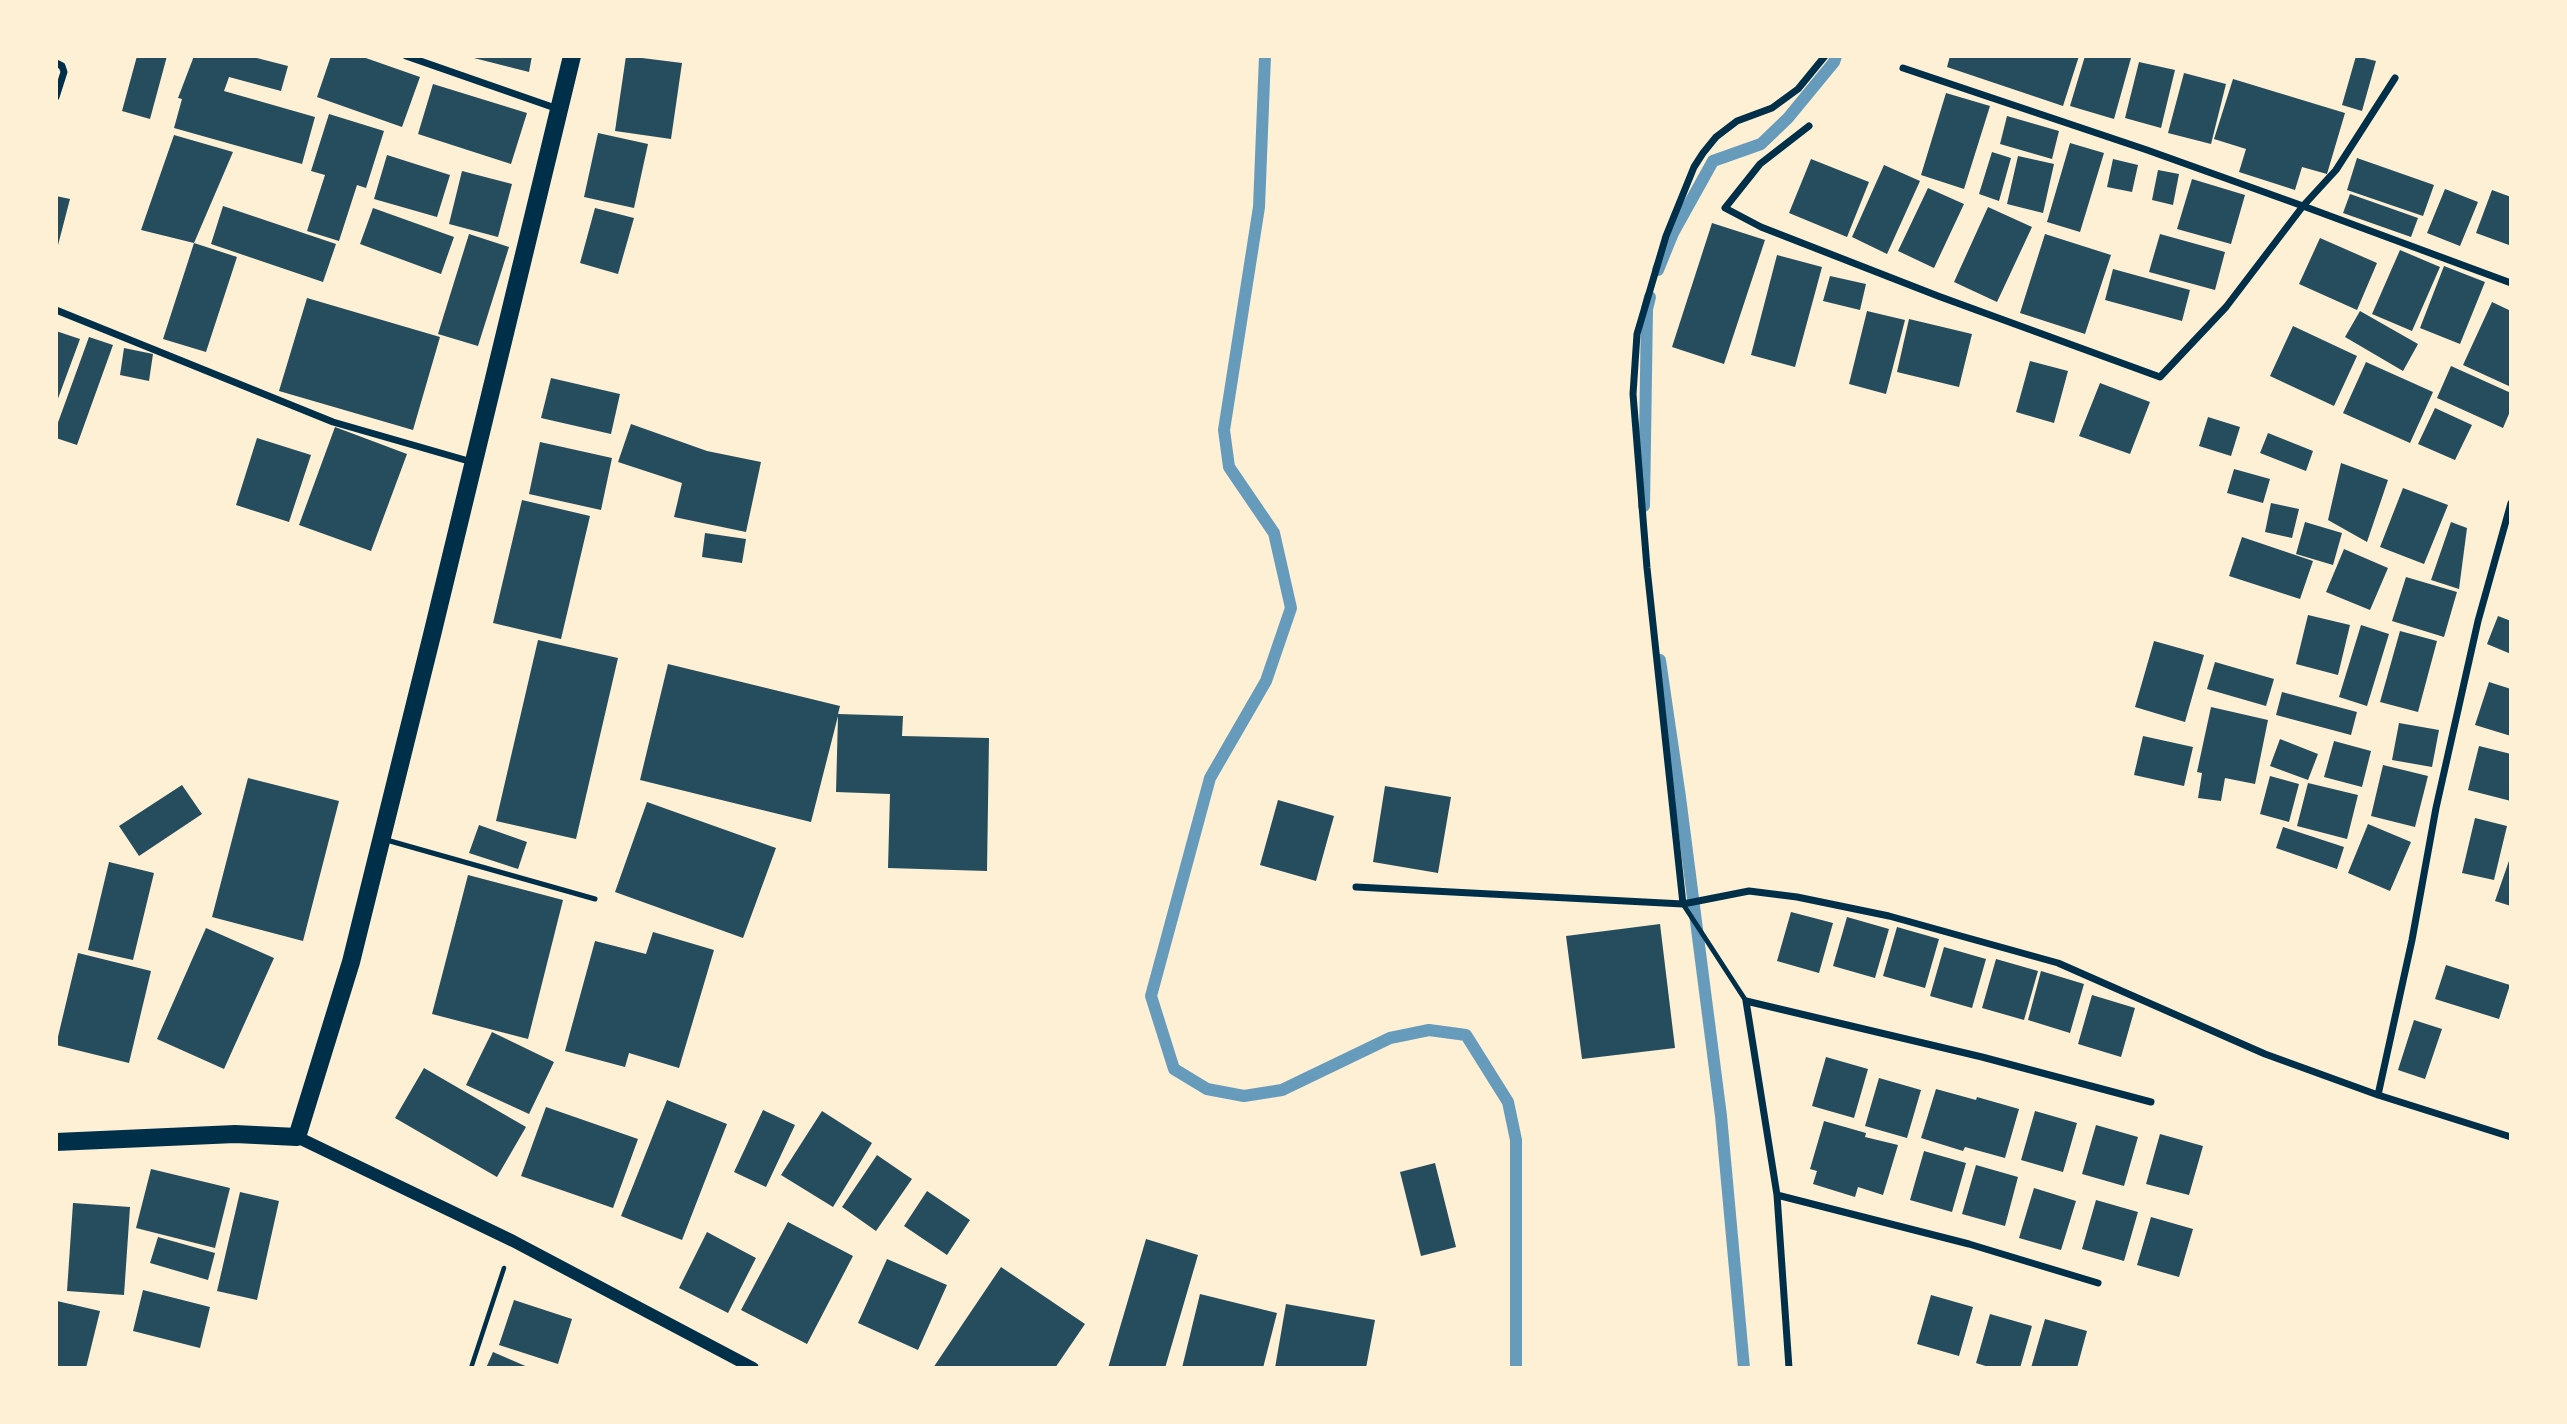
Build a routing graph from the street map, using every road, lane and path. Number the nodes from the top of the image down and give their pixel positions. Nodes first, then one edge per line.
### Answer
1 (406, 56) edge
2 (572, 56) edge
3 (1825, 56) edge
4 (56, 63) edge
5 (1903, 68) dead end
6 (2395, 78) dead end
7 (56, 97) edge
8 (558, 109) junction
9 (1809, 126) dead end
10 (2303, 206) junction
11 (2511, 283) edge
12 (56, 310) edge
13 (474, 462) junction
14 (2511, 503) edge
15 (380, 839) junction
16 (1356, 887) dead end
17 (595, 899) dead end
18 (1683, 904) junction
19 (1746, 1001) junction
20 (2378, 1095) junction
21 (2151, 1102) dead end
22 (297, 1137) junction
23 (2511, 1137) edge
24 (56, 1142) edge
25 (1777, 1195) junction
26 (513, 1241) junction
27 (2098, 1283) dead end
28 (471, 1368) edge
29 (753, 1368) edge
30 (1789, 1368) edge

1 - 8 street
2 - 8 main road
3 - 18 street
4 - 7 street
5 - 10 street
6 - 10 street
8 - 13 main road
9 - 10 street
10 - 11 street
12 - 13 street
13 - 15 main road
14 - 20 street
15 - 17 lane
15 - 22 main road
16 - 18 street
18 - 19 lane
18 - 20 street
19 - 21 street
19 - 25 street
20 - 23 street
22 - 24 main road
22 - 26 street
25 - 27 street
25 - 30 street
26 - 28 path
26 - 29 street

